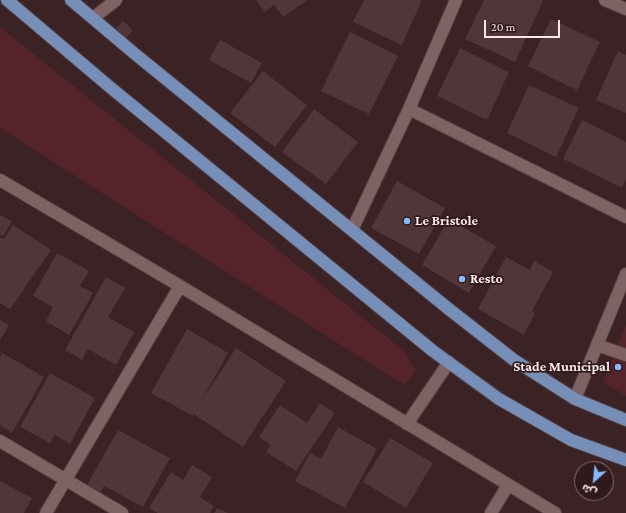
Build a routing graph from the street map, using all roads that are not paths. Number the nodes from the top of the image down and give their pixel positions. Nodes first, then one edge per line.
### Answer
1 (7, 0) edge
2 (71, 0) edge
3 (116, 0) edge
4 (456, 0) edge
5 (605, 0) edge
6 (626, 9) edge
7 (93, 18) junction
8 (409, 109) junction
9 (0, 180) edge
10 (626, 217) edge
11 (352, 230) junction
12 (626, 274) edge
13 (180, 286) junction
14 (597, 345) junction
15 (626, 355) edge
16 (449, 362) junction
17 (574, 399) junction
18 (626, 420) edge
19 (407, 424) junction
20 (0, 441) edge
21 (626, 460) edge
22 (66, 479) junction
23 (508, 485) junction
24 (46, 513) edge
25 (122, 513) edge
26 (491, 513) edge
27 (555, 513) edge

1 - 16 main road
2 - 7 main road
3 - 7 street
4 - 8 street
5 - 6 street
7 - 11 main road
8 - 10 street
8 - 11 street
9 - 13 street
11 - 17 main road
12 - 14 street
13 - 19 street
13 - 22 street
14 - 15 street
14 - 17 street
16 - 19 street
16 - 21 main road
17 - 18 main road
19 - 23 street
20 - 22 street
22 - 24 street
22 - 25 street
23 - 26 street
23 - 27 street

